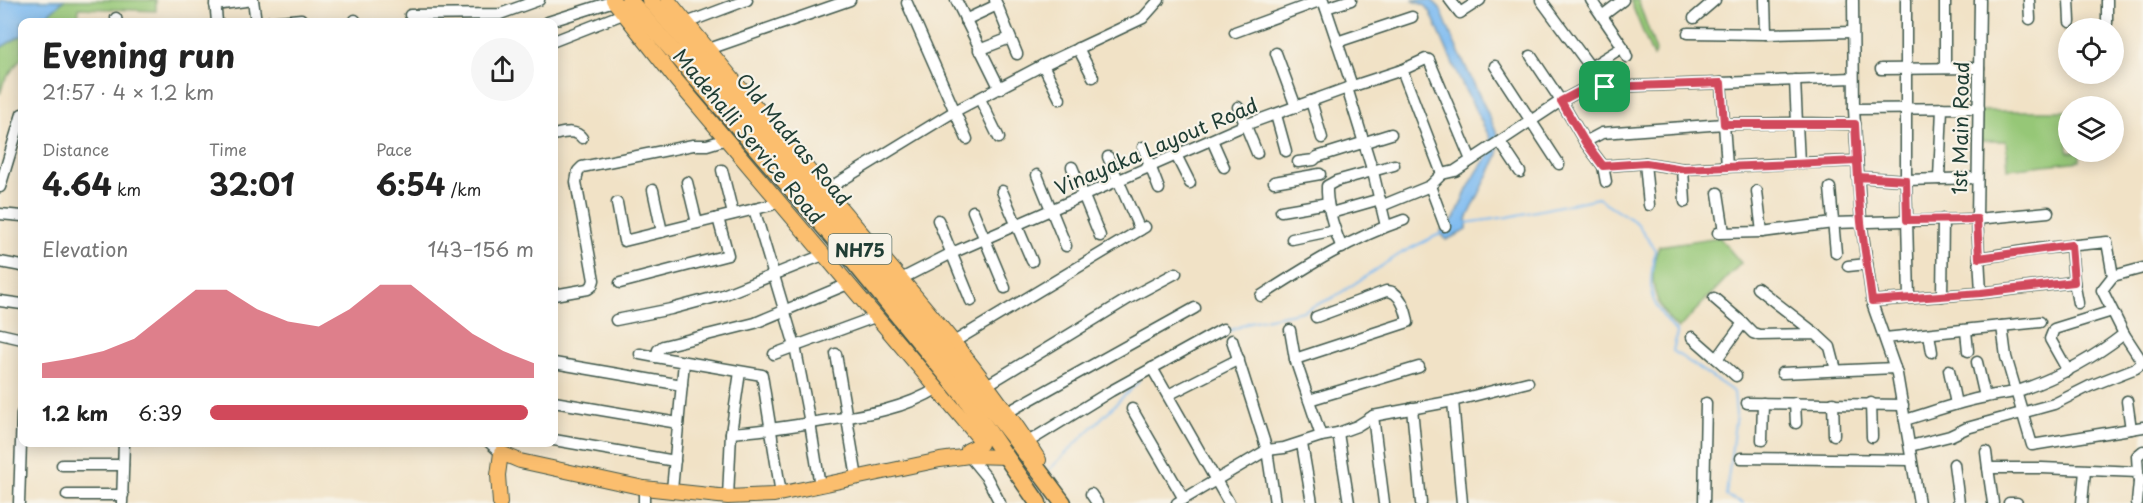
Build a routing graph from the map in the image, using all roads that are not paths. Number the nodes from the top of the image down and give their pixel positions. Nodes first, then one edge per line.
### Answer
1 (253, 0) edge
2 (539, 0) edge
3 (650, 0) edge
4 (668, 0) edge
5 (747, 0) edge
6 (850, 0) edge
7 (956, 0) edge
8 (1351, 0) edge
9 (1450, 0) edge
10 (1480, 0) edge
11 (1541, 0) edge
12 (1591, 0) edge
13 (1623, 0) edge
14 (1715, 0) edge
15 (1765, 0) edge
16 (1853, 0) edge
17 (1906, 0) edge
18 (1945, 0) edge
19 (1980, 0) edge
20 (2029, 0) edge
21 (2069, 0) edge
22 (2106, 0) edge
23 (215, 2) edge
24 (907, 3) dead end
25 (996, 3) edge
26 (1152, 3) edge
27 (1324, 3) edge
28 (620, 4) edge
29 (410, 15) dead end
30 (1602, 16) junction
31 (1412, 17) dead end
32 (217, 18) edge
33 (255, 18) edge
34 (1694, 18) dead end
35 (2070, 18) edge
36 (2107, 18) edge
37 (2030, 19) dead end
38 (558, 20) edge
39 (965, 20) junction
40 (686, 22) junction
41 (1235, 32) dead end
42 (1852, 32) junction
43 (1688, 33) dead end
44 (1766, 34) junction
45 (1010, 38) junction
46 (558, 40) edge
47 (1337, 42) junction
48 (1078, 48) junction
49 (709, 49) junction
50 (979, 50) junction
51 (1276, 52) dead end
52 (1017, 54) dead end
53 (1531, 56) dead end
54 (1043, 65) junction
55 (1495, 66) dead end
56 (1589, 68) junction
57 (1907, 68) junction
58 (1945, 68) junction
59 (1979, 68) junction
60 (1881, 69) dead end
61 (1402, 70) junction
62 (1093, 76) dead end
63 (1853, 78) junction
64 (1795, 80) junction
65 (1721, 83) junction
66 (1349, 87) junction
67 (1605, 87) junction
68 (999, 89) junction
69 (980, 99) junction
70 (1060, 99) dead end
71 (1311, 101) junction
72 (1561, 101) junction
73 (1238, 107) dead end
74 (1296, 107) junction
75 (1942, 108) junction
76 (1979, 108) junction
77 (1854, 109) junction
78 (1906, 110) junction
79 (955, 111) junction
80 (1276, 114) junction
81 (1532, 121) junction
82 (1797, 123) junction
83 (1724, 124) junction
84 (1855, 124) junction
85 (1245, 125) junction
86 (18, 127) edge
87 (558, 134) edge
88 (1391, 134) dead end
89 (582, 138) dead end
90 (999, 138) dead end
91 (1322, 138) dead end
92 (727, 139) junction
93 (967, 139) dead end
94 (1212, 140) junction
95 (1364, 142) junction
96 (1500, 142) junction
97 (1585, 142) junction
98 (1143, 147) dead end
99 (1286, 151) dead end
100 (1257, 153) dead end
101 (1176, 155) junction
102 (1108, 157) dead end
103 (1314, 160) junction
104 (1471, 160) junction
105 (1857, 161) junction
106 (1298, 162) dead end
107 (1646, 163) junction
108 (1799, 163) junction
109 (1394, 165) dead end
110 (1559, 165) dead end
111 (1603, 166) junction
112 (1727, 166) junction
113 (1071, 167) dead end
114 (1150, 167) junction
115 (1224, 167) dead end
116 (1683, 169) junction
117 (722, 170) dead end
118 (1373, 172) junction
119 (1520, 172) dead end
120 (1320, 174) junction
121 (1442, 174) junction
122 (1037, 175) dead end
123 (1859, 177) junction
124 (1977, 178) junction
125 (1939, 179) junction
126 (1906, 180) junction
127 (1118, 181) junction
128 (687, 182) dead end
129 (1274, 182) dead end
130 (1606, 182) dead end
131 (1190, 183) dead end
132 (1327, 186) junction
133 (1430, 186) junction
134 (0, 187) edge
135 (1830, 188) dead end
136 (1159, 189) dead end
137 (653, 190) dead end
138 (826, 190) junction
139 (1002, 191) dead end
140 (1757, 191) dead end
141 (1719, 193) dead end
142 (1083, 197) junction
143 (779, 200) junction
144 (1685, 202) dead end
145 (617, 203) dead end
146 (1381, 203) junction
147 (1649, 206) dead end
148 (1329, 208) junction
149 (754, 209) junction
150 (973, 211) dead end
151 (1051, 211) junction
152 (1281, 211) dead end
153 (2048, 212) dead end
154 (0, 214) edge
155 (733, 214) junction
156 (18, 216) edge
157 (718, 218) junction
158 (1943, 219) junction
159 (1977, 219) junction
160 (938, 220) dead end
161 (1404, 220) dead end
162 (1907, 220) junction
163 (1861, 221) junction
164 (1833, 223) junction
165 (697, 224) junction
166 (1016, 226) junction
167 (1386, 226) junction
168 (1445, 226) dead end
169 (1335, 230) junction
170 (1762, 231) junction
171 (662, 232) junction
172 (1100, 236) dead end
173 (1292, 239) dead end
174 (984, 240) junction
175 (2071, 245) junction
176 (1066, 246) dead end
177 (1342, 248) junction
178 (952, 253) junction
179 (1836, 253) dead end
180 (824, 255) junction
181 (1979, 258) junction
182 (0, 261) edge
183 (1032, 261) dead end
184 (1867, 264) junction
185 (18, 265) edge
186 (1848, 266) dead end
187 (2143, 268) edge
188 (1176, 273) dead end
189 (2112, 273) junction
190 (773, 276) junction
191 (901, 279) junction
192 (2074, 282) junction
193 (620, 283) dead end
194 (848, 284) junction
195 (1005, 288) dead end
196 (1757, 288) dead end
197 (1981, 293) junction
198 (558, 294) edge
199 (1261, 296) dead end
200 (1941, 296) junction
201 (1909, 297) junction
202 (1714, 298) dead end
203 (0, 301) edge
204 (971, 301) dead end
205 (1872, 301) junction
206 (18, 303) edge
207 (2078, 303) dead end
208 (1195, 308) dead end
209 (2112, 310) junction
210 (784, 312) junction
211 (875, 317) junction
212 (1316, 317) dead end
213 (616, 320) dead end
214 (2040, 322) dead end
215 (1743, 323) junction
216 (2002, 327) junction
217 (1223, 329) dead end
218 (1290, 330) dead end
219 (1966, 331) junction
220 (0, 334) edge
221 (1816, 334) junction
222 (1929, 334) junction
223 (2124, 334) junction
224 (1692, 337) dead end
225 (18, 338) edge
226 (1885, 338) junction
227 (1232, 340) dead end
228 (952, 343) junction
229 (795, 346) junction
230 (1968, 351) dead end
231 (1932, 352) dead end
232 (640, 354) dead end
233 (774, 354) dead end
234 (836, 354) dead end
235 (656, 357) junction
236 (1239, 359) junction
237 (1717, 359) junction
238 (1296, 360) junction
239 (684, 362) junction
240 (1977, 362) dead end
241 (558, 364) edge
242 (1419, 367) dead end
243 (1836, 370) junction
244 (1949, 370) dead end
245 (1154, 371) junction
246 (2068, 371) junction
247 (740, 372) junction
248 (1782, 373) dead end
249 (1897, 374) junction
250 (1736, 376) dead end
251 (1528, 381) dead end
252 (682, 385) junction
253 (987, 385) junction
254 (938, 388) junction
255 (2015, 392) junction
256 (1168, 395) junction
257 (964, 396) junction
258 (1985, 397) junction
259 (1309, 400) junction
260 (1453, 401) junction
261 (2127, 401) dead end
262 (558, 403) edge
263 (1706, 403) dead end
264 (1747, 403) dead end
265 (1762, 403) junction
266 (1795, 403) junction
267 (1871, 403) junction
268 (1833, 404) junction
269 (1956, 404) junction
270 (1903, 405) junction
271 (1412, 408) junction
272 (1132, 409) dead end
273 (1008, 412) junction
274 (2023, 413) junction
275 (961, 415) junction
276 (1373, 416) junction
277 (848, 417) junction
278 (1905, 420) junction
279 (678, 423) junction
280 (810, 423) junction
281 (1796, 423) dead end
282 (2143, 427) edge
283 (2131, 429) junction
284 (771, 430) junction
285 (730, 433) junction
286 (1338, 433) junction
287 (1834, 435) dead end
288 (1321, 436) junction
289 (1872, 437) dead end
290 (1762, 440) dead end
291 (558, 441) edge
292 (1028, 442) junction
293 (1302, 444) junction
294 (1910, 446) junction
295 (21, 447) edge
296 (124, 447) edge
297 (496, 447) edge
298 (1267, 450) junction
299 (2143, 451) edge
300 (1986, 452) dead end
301 (969, 456) junction
302 (1007, 456) junction
303 (1741, 458) dead end
304 (1911, 460) junction
305 (675, 461) junction
306 (1954, 464) dead end
307 (62, 465) dead end
308 (123, 465) junction
309 (1988, 468) junction
310 (2085, 471) junction
311 (857, 478) junction
312 (2140, 479) edge
313 (1217, 480) junction
314 (820, 486) junction
315 (644, 488) junction
316 (672, 490) junction
317 (67, 495) dead end
318 (728, 497) junction
319 (706, 498) edge
320 (772, 498) edge
321 (1059, 498) edge
322 (122, 499) edge
323 (1182, 501) edge
324 (19, 503) edge
325 (500, 503) edge
326 (644, 503) edge
327 (1000, 503) edge
328 (1038, 503) edge
329 (1229, 503) edge
330 (1275, 503) edge
331 (1312, 503) edge
332 (1349, 503) edge
333 (1384, 503) edge
334 (1421, 503) edge
335 (1462, 503) edge
336 (1704, 503) edge
337 (1919, 503) edge
338 (1959, 503) edge
339 (1993, 503) edge
340 (2009, 503) edge
341 (2017, 503) edge
342 (2082, 503) edge
343 (2137, 503) edge

1 - 23 street
1 - 33 street
2 - 29 street
3 - 321 highway, Old Madras Road / NH75
4 - 40 main road
5 - 40 street
6 - 49 street
7 - 39 street
8 - 27 street
9 - 10 street
11 - 56 street
12 - 30 street
13 - 30 street
14 - 34 street
15 - 44 street
16 - 42 street
17 - 57 street
18 - 58 street
19 - 59 street, 1st Main Road
20 - 37 street
21 - 35 street
22 - 36 street
23 - 32 street
24 - 79 street
25 - 39 street
25 - 45 street
26 - 48 street
27 - 41 street
27 - 47 street
28 - 38 street
28 - 46 street
28 - 92 main road, Madehalli Service Road
28 - 257 highway, Old Madras Road / NH75
30 - 56 street
31 - 47 street
39 - 50 street
40 - 49 main road
42 - 44 street
42 - 63 street
43 - 44 street
45 - 50 street
45 - 52 street
47 - 66 street
48 - 54 street
48 - 62 street
49 - 138 main road
50 - 68 street
51 - 74 street
53 - 72 street
54 - 68 street
54 - 70 street
55 - 81 street
56 - 67 street
57 - 58 street
57 - 60 street
57 - 78 street
58 - 59 street
59 - 76 street, 1st Main Road
61 - 66 street, Vinayaka Layout Road
61 - 104 street, Vinayaka Layout Road
61 - 121 street
63 - 64 street
63 - 77 street
64 - 65 street
64 - 82 street
65 - 67 street
65 - 83 street
66 - 71 street, Vinayaka Layout Road
66 - 95 street
67 - 72 street
68 - 69 street
69 - 79 street
69 - 90 street
71 - 74 street, Vinayaka Layout Road
71 - 91 street
72 - 81 street
72 - 97 street
73 - 85 street
74 - 80 street, Vinayaka Layout Road
75 - 76 street
75 - 78 street
75 - 125 street
76 - 124 street, 1st Main Road
77 - 78 street
77 - 84 street
78 - 126 street
79 - 93 street
79 - 138 street
80 - 85 street, Vinayaka Layout Road
80 - 99 street
81 - 96 street
81 - 110 street
82 - 83 street
82 - 84 street
82 - 108 street
83 - 97 street
83 - 112 street
84 - 105 street
85 - 94 street, Vinayaka Layout Road
85 - 100 street
86 - 134 street
87 - 89 street
88 - 95 street
92 - 143 main road, Madehalli Service Road
92 - 198 street
94 - 101 street, Vinayaka Layout Road
94 - 115 street
95 - 103 street
95 - 118 street
96 - 104 street
96 - 119 street
97 - 111 street
98 - 114 street
101 - 114 street, Vinayaka Layout Road
101 - 131 street
102 - 127 street
103 - 106 street
103 - 120 street
104 - 121 street
105 - 108 street
105 - 123 street
107 - 111 street
107 - 116 street
107 - 147 street
108 - 112 street
109 - 118 street
111 - 130 street
112 - 116 street
113 - 142 street
114 - 127 street, Vinayaka Layout Road
114 - 136 street
116 - 144 street
117 - 155 street
118 - 132 street
118 - 146 street
120 - 129 street
120 - 132 street
121 - 133 street
122 - 151 street
123 - 126 street
123 - 163 street
124 - 125 street
124 - 159 street, 1st Main Road
125 - 126 street
126 - 162 street
127 - 142 street, Vinayaka Layout Road
127 - 228 street
128 - 165 street
132 - 148 street
133 - 146 street
133 - 168 street
135 - 164 street
137 - 171 street
138 - 191 main road
139 - 166 street
140 - 170 street
141 - 170 street
142 - 151 street, Vinayaka Layout Road
142 - 172 street
143 - 149 street
143 - 180 main road, Madehalli Service Road
145 - 171 street
146 - 148 street
146 - 167 street
148 - 152 street
148 - 169 street
149 - 155 street
149 - 190 street
150 - 174 street
151 - 166 street, Vinayaka Layout Road
151 - 176 street
153 - 159 street
154 - 156 street
155 - 157 street
157 - 165 street
157 - 193 street
158 - 159 street
158 - 162 street
158 - 200 street
159 - 181 street, 1st Main Road
160 - 178 street
161 - 167 street
162 - 163 street
162 - 201 street
163 - 164 street
163 - 184 street
164 - 170 street
164 - 179 street
165 - 171 street
166 - 174 street, Vinayaka Layout Road
166 - 183 street
167 - 177 street
169 - 173 street
169 - 177 street
174 - 178 street, Vinayaka Layout Road
174 - 195 street
175 - 181 street
175 - 189 street
175 - 192 street
177 - 199 street
178 - 191 street, Vinayaka Layout Road
178 - 204 street
180 - 190 street
180 - 194 main road, Madehalli Service Road
181 - 197 street, 1st Main Road
182 - 185 street
184 - 186 street
184 - 205 street
187 - 189 street
188 - 253 street
189 - 209 street
190 - 210 street
190 - 213 street
191 - 228 main road
192 - 197 street
192 - 207 street
194 - 210 street
194 - 211 main road, Madehalli Service Road
196 - 221 street
197 - 200 street
200 - 201 street
201 - 205 street
202 - 215 street
203 - 206 street
205 - 226 street
208 - 273 street
209 - 223 street
209 - 246 street
210 - 229 street
210 - 235 street
211 - 229 street
211 - 254 main road, Madehalli Service Road
212 - 238 street
214 - 216 street
215 - 221 street
215 - 237 street
216 - 219 street
216 - 255 street
217 - 245 street
218 - 238 street
219 - 222 street
219 - 230 street
220 - 225 street
221 - 243 street
222 - 226 street
222 - 231 street
223 - 246 street
223 - 274 street
224 - 237 street
226 - 249 street
227 - 236 street
228 - 253 main road
229 - 233 street
229 - 280 street
232 - 235 street
234 - 277 street
235 - 239 street
236 - 256 street
236 - 298 street
237 - 250 street
238 - 259 street
239 - 247 street
239 - 252 street
240 - 258 street
241 - 252 street
242 - 259 street
243 - 248 street
243 - 249 street
244 - 269 street
245 - 256 street
245 - 292 street
246 - 255 street
247 - 284 street
247 - 285 street
249 - 270 street
251 - 260 street
252 - 279 street
253 - 273 main road
254 - 275 main road, Madehalli Service Road
254 - 277 street
255 - 258 street
255 - 274 street
256 - 313 street
257 - 275 highway
257 - 302 highway, Old Madras Road / NH75
258 - 269 street
259 - 288 street
260 - 271 street
260 - 335 street
261 - 283 street
262 - 279 street
263 - 336 street
264 - 265 street
265 - 266 street
265 - 290 street
266 - 268 street
266 - 281 street
267 - 268 street
267 - 270 street
267 - 289 street
268 - 287 street
269 - 278 street
270 - 278 street
271 - 276 street
271 - 334 street
272 - 323 street
273 - 292 main road
274 - 283 street
274 - 294 street
275 - 301 main road, Madehalli Service Road
276 - 286 street
276 - 333 street
277 - 280 street
277 - 311 street
278 - 294 street
279 - 305 street
280 - 284 street
280 - 314 street
282 - 283 street
284 - 285 street
284 - 320 street
285 - 318 street
286 - 288 street
286 - 332 street
288 - 293 street
291 - 305 street
292 - 321 main road
293 - 298 street
293 - 331 street
294 - 304 street
295 - 324 street
296 - 308 street
297 - 315 main road
297 - 325 main road
298 - 313 street
298 - 330 street
299 - 312 street
300 - 309 street
301 - 302 main road
301 - 311 main road
301 - 327 street
302 - 328 highway, Old Madras Road / NH75
303 - 304 street
304 - 337 street
305 - 316 street
306 - 338 street
307 - 308 street
308 - 322 street
309 - 310 street
309 - 339 street
310 - 312 street
310 - 342 street
311 - 314 main road
312 - 343 street
313 - 323 street
313 - 329 street
314 - 320 main road
315 - 316 main road
315 - 326 street
316 - 319 main road
317 - 322 street
318 - 319 main road
318 - 320 main road
340 - 341 street

